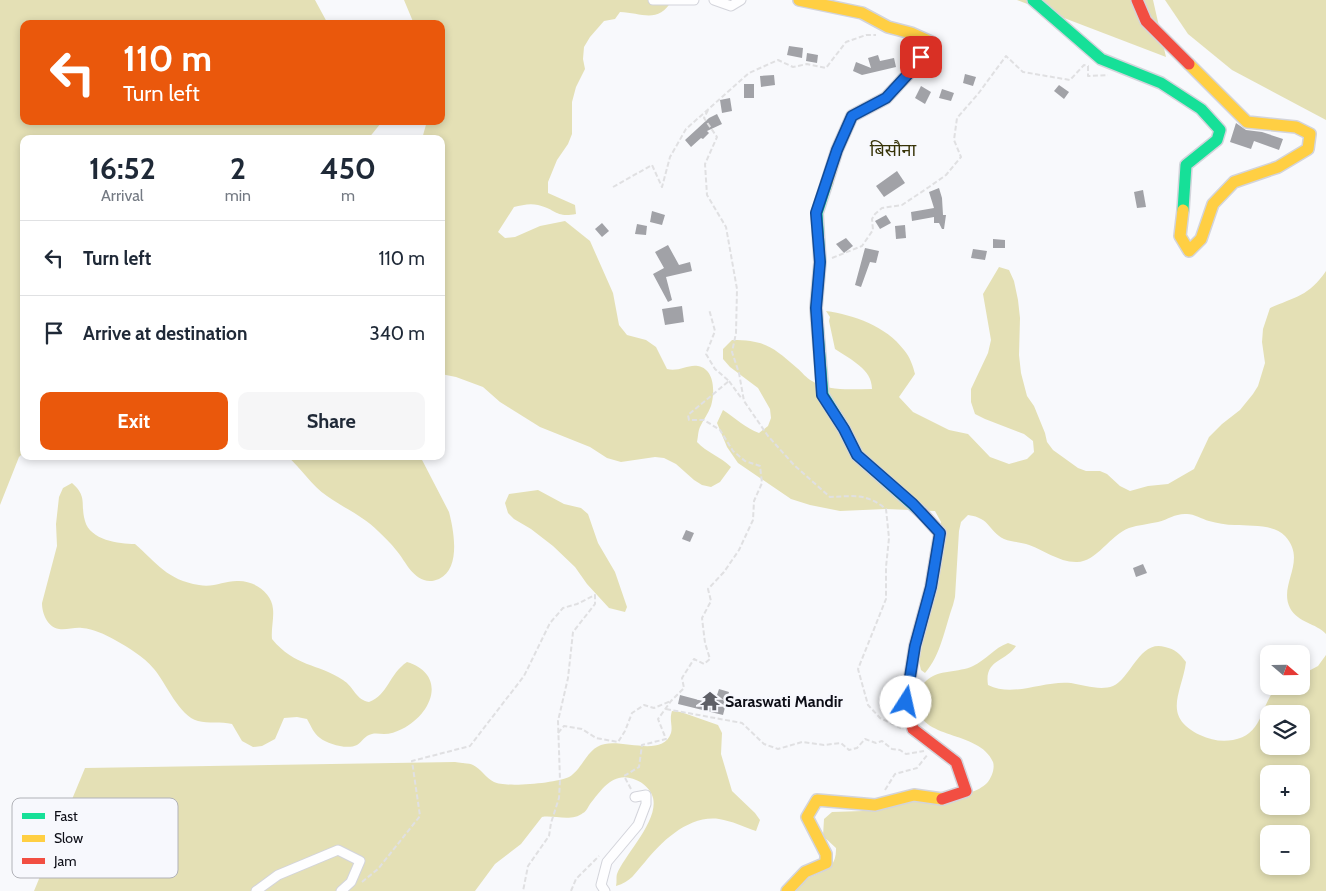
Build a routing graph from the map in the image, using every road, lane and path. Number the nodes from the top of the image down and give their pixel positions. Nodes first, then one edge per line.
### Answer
1 (653, 0) edge
2 (694, 0) edge
3 (714, 0) edge
4 (741, 0) edge
5 (799, 0) edge
6 (1033, 0) edge
7 (1137, 0) edge
8 (884, 34) dead end
9 (1112, 75) dead end
10 (708, 110) junction
11 (613, 187) dead end
12 (820, 262) junction
13 (709, 308) dead end
14 (730, 381) junction
15 (744, 401) junction
16 (671, 701) junction
17 (666, 709) junction
18 (902, 729) dead end
19 (557, 733) junction
20 (885, 790) dead end
21 (635, 797) joint
22 (357, 886) dead end
23 (256, 891) edge
24 (341, 891) edge
25 (523, 891) edge
26 (606, 891) edge
27 (787, 891) edge

1 - 2 street
3 - 4 street
5 - 12 street
6 - 7 street
8 - 10 path
9 - 12 path
10 - 11 path
10 - 15 path
12 - 27 street
13 - 14 path
14 - 15 path
14 - 16 path
15 - 18 path
16 - 17 path
16 - 19 path
17 - 20 path
17 - 21 path
19 - 22 path
19 - 25 path
21 - 26 street
23 - 24 street

